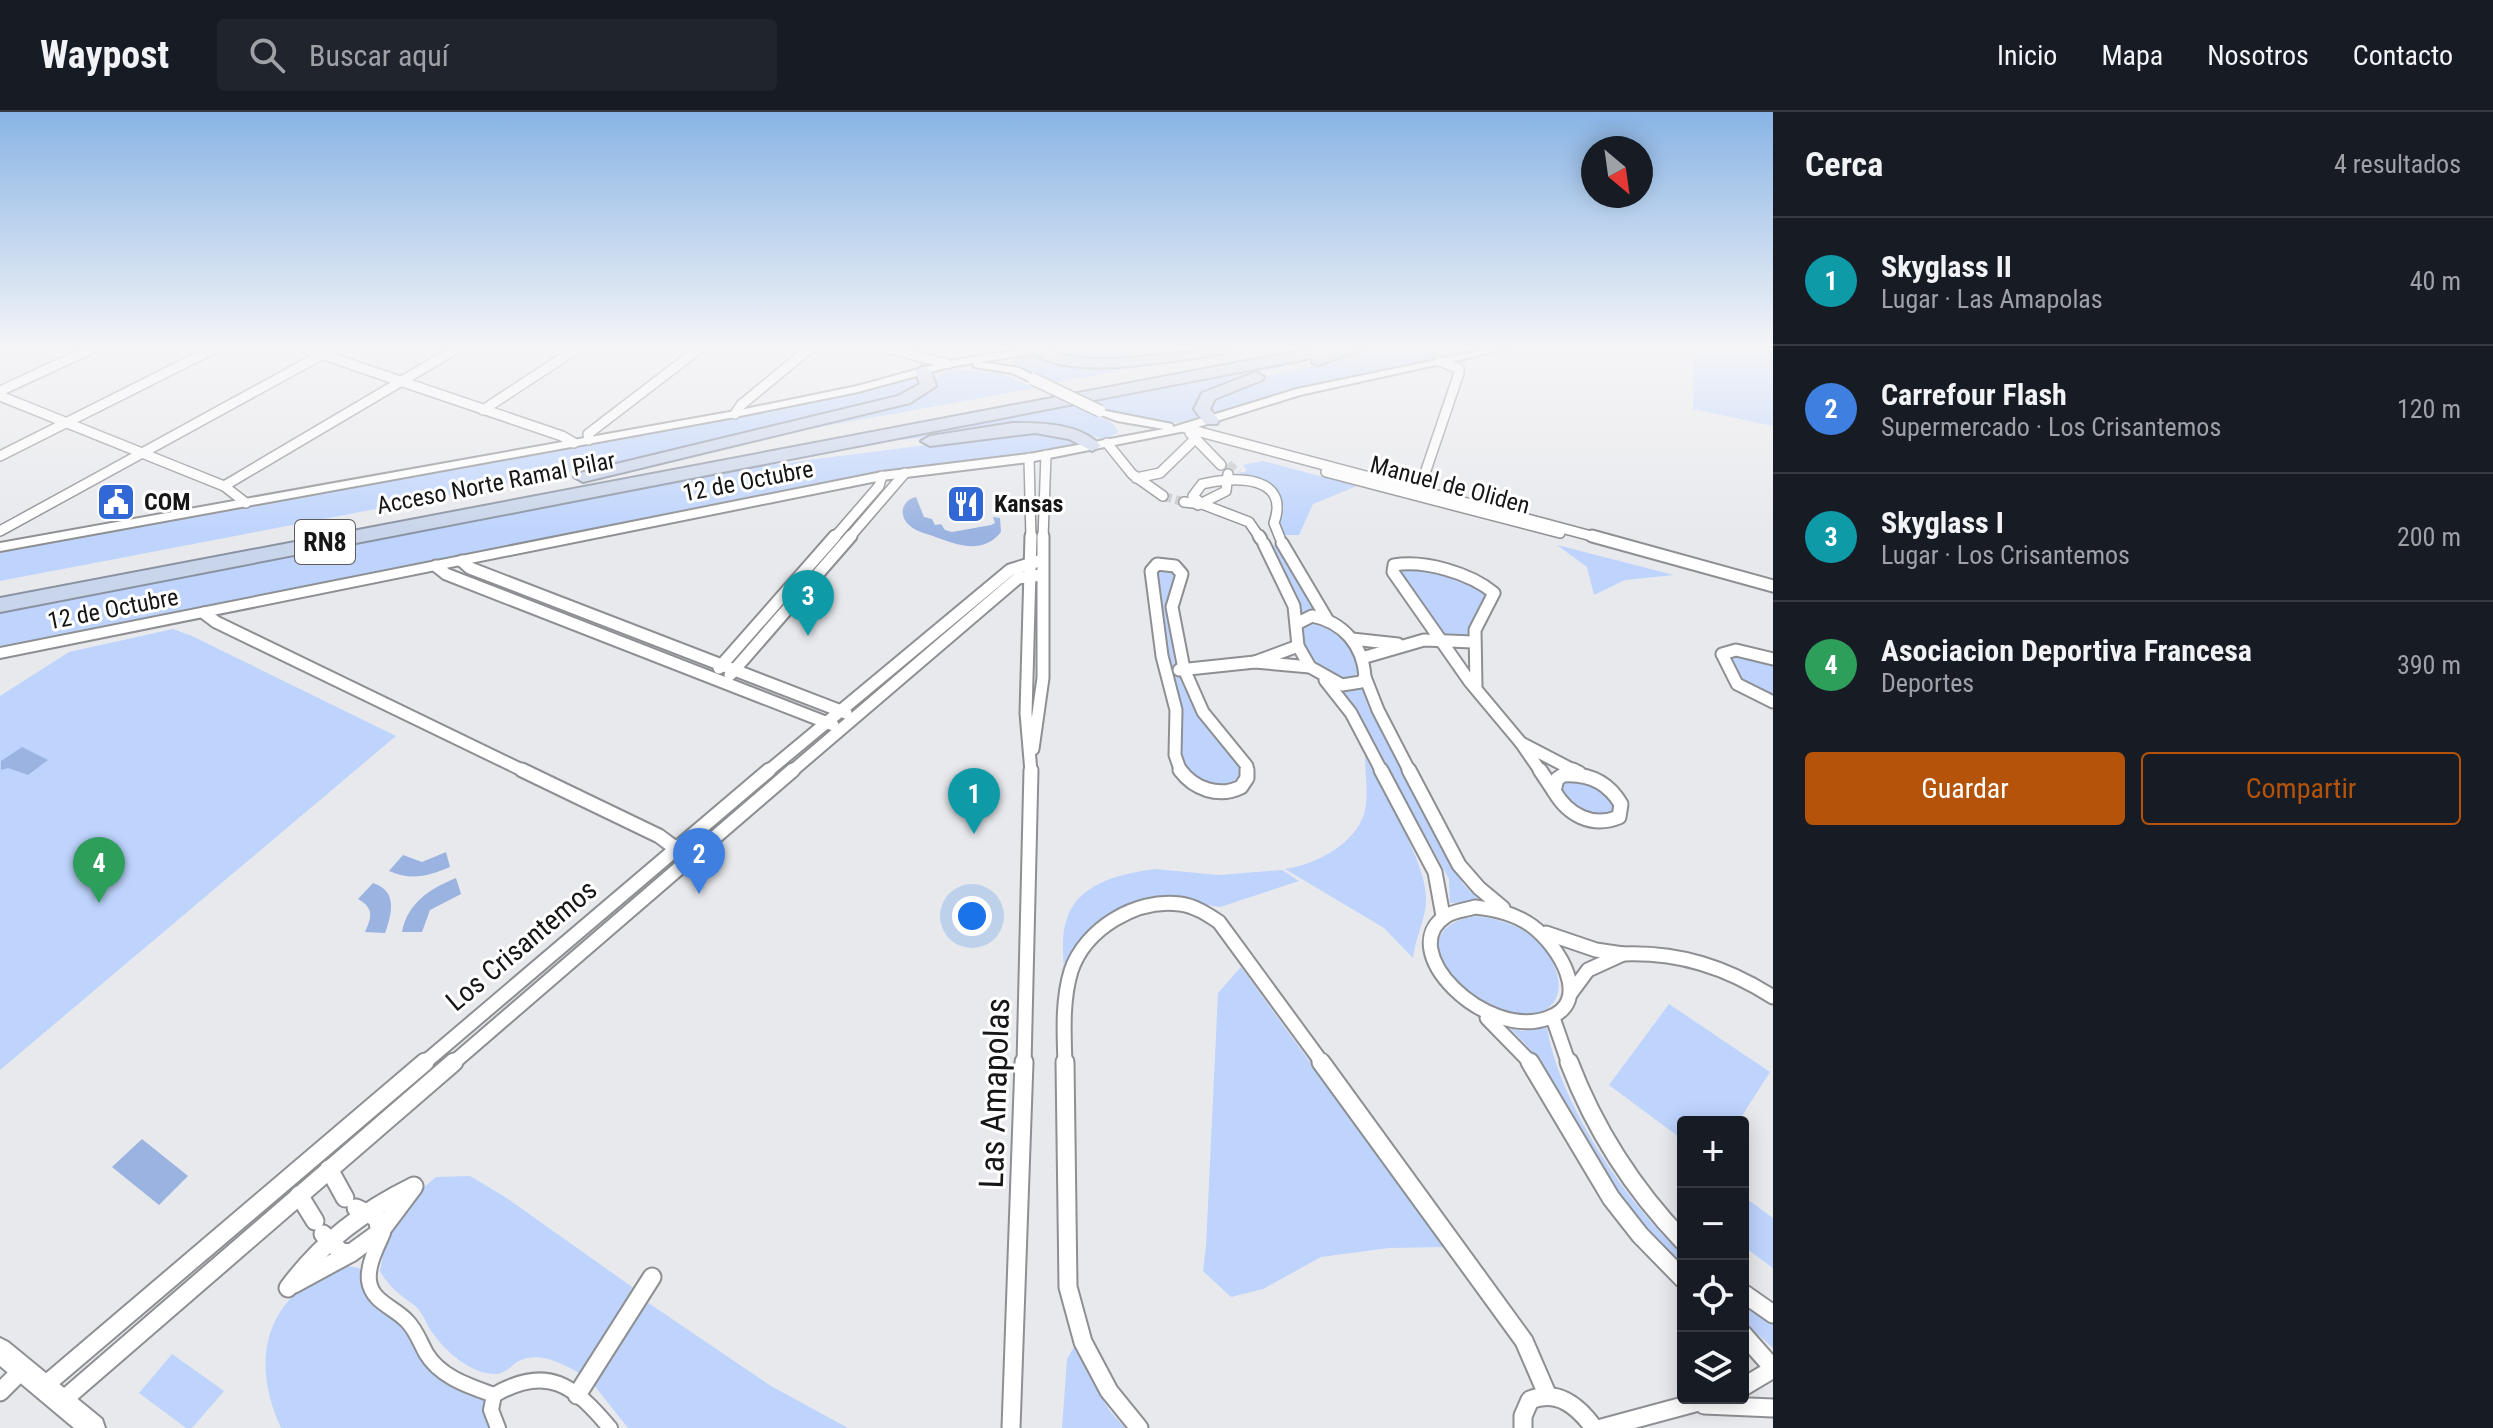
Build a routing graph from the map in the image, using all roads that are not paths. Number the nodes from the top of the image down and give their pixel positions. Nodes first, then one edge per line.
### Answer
1 (38, 410) edge
2 (91, 410) edge
3 (219, 410) edge
4 (353, 410) edge
5 (484, 410) edge
6 (619, 410) edge
7 (737, 410) edge
8 (753, 410) edge
9 (860, 410) edge
10 (943, 410) edge
11 (1011, 410) edge
12 (1099, 410) edge
13 (1203, 410) edge
14 (1256, 410) edge
15 (1446, 410) edge
16 (735, 414) junction
17 (1117, 418) junction
18 (66, 423) junction
19 (1185, 428) junction
20 (1203, 434) junction
21 (589, 440) junction
22 (1120, 441) junction
23 (574, 443) junction
24 (1099, 444) junction
25 (142, 453) junction
26 (1046, 455) junction
27 (0, 456) edge
28 (1029, 458) junction
29 (1231, 472) junction
30 (905, 473) junction
31 (882, 476) junction
32 (1136, 478) junction
33 (651, 479) junction
34 (224, 486) junction
35 (1420, 488) junction
36 (530, 489) junction
37 (1163, 496) tunnel mouth
38 (246, 503) junction
39 (1183, 503) tunnel mouth
40 (1202, 504) junction
41 (1274, 518) junction
42 (1249, 522) junction
43 (0, 531) edge
44 (1595, 539) junction
45 (0, 547) edge
46 (462, 561) junction
47 (436, 566) junction
48 (1036, 568) junction
49 (1773, 586) edge
50 (0, 588) edge
51 (533, 593) junction
52 (522, 604) junction
53 (0, 605) edge
54 (204, 613) junction
55 (1327, 619) junction
56 (1298, 623) junction
57 (1352, 639) junction
58 (1437, 639) junction
59 (1473, 642) junction
60 (1405, 644) junction
61 (1298, 646) junction
62 (0, 653) edge
63 (1362, 658) junction
64 (1773, 659) edge
65 (1255, 662) junction
66 (722, 665) junction
67 (1310, 667) junction
68 (735, 669) junction
69 (1184, 669) junction
70 (1164, 671) junction
71 (713, 676) junction
72 (1323, 677) junction
73 (1365, 677) junction
74 (725, 680) junction
75 (1476, 686) junction
76 (1773, 702) edge
77 (847, 713) junction
78 (833, 725) junction
79 (1521, 743) junction
80 (1581, 775) junction
81 (1554, 791) junction
82 (682, 853) junction
83 (1443, 916) junction
84 (1515, 916) junction
85 (1534, 928) junction
86 (1623, 954) junction
87 (1571, 993) junction
88 (1773, 997) edge
89 (1472, 1007) junction
90 (1553, 1018) junction
91 (412, 1075) junction
92 (423, 1088) junction
93 (329, 1169) junction
94 (300, 1170) junction
95 (306, 1189) junction
96 (356, 1206) junction
97 (384, 1228) junction
98 (322, 1232) junction
99 (1677, 1234) edge
100 (351, 1253) junction
101 (1677, 1273) edge
102 (652, 1277) dead end
103 (1749, 1297) edge
104 (1773, 1314) edge
105 (1749, 1341) edge
106 (0, 1350) edge
107 (1773, 1369) edge
108 (22, 1370) junction
109 (1749, 1383) edge
110 (0, 1392) edge
111 (52, 1394) junction
112 (1547, 1394) junction
113 (494, 1395) junction
114 (577, 1395) junction
115 (1694, 1404) edge
116 (1734, 1404) edge
117 (1773, 1408) edge
118 (93, 1428) edge
119 (498, 1428) edge
120 (610, 1428) edge
121 (1011, 1428) edge
122 (1139, 1428) edge
123 (1523, 1428) edge
124 (1594, 1428) edge
125 (1602, 1428) edge

1 - 18 street
2 - 18 street
3 - 25 street
4 - 34 street
5 - 23 street
6 - 21 street
7 - 16 street
8 - 16 street
9 - 36 highway
10 - 36 highway, Acceso Norte Ramal Pilar / RN8
11 - 33 highway, Acceso Norte Ramal Pilar / RN8
12 - 17 street, bridge
13 - 20 highway
14 - 20 street, 12 de Octubre
15 - 35 street
16 - 21 street
17 - 19 street
17 - 22 street
18 - 25 street
18 - 27 street
19 - 20 street, 12 de Octubre
19 - 20 street
19 - 22 street, 12 de Octubre
20 - 29 street
20 - 32 street
20 - 35 street, Manuel de Oliden
20 - 44 street, Manuel de Oliden
21 - 23 street
22 - 24 street, 12 de Octubre
23 - 38 street
24 - 26 street, 12 de Octubre
24 - 32 street
24 - 33 highway
25 - 34 street
25 - 43 street
26 - 28 street, 12 de Octubre
26 - 48 street, Las Amapolas
28 - 30 street, 12 de Octubre
28 - 48 street, Las Amapolas
29 - 40 street
29 - 40 street
29 - 41 street
30 - 31 street, 12 de Octubre
30 - 68 street
31 - 46 street, 12 de Octubre
31 - 66 street
32 - 37 street
33 - 53 highway, Acceso Norte Ramal Pilar / RN8
34 - 38 street
35 - 44 street, Manuel de Oliden
36 - 50 highway, Acceso Norte Ramal Pilar / RN8
38 - 45 street
39 - 40 street
40 - 42 street
41 - 42 street
41 - 55 street
42 - 56 street
44 - 49 street, Manuel de Oliden
46 - 47 street, 12 de Octubre
46 - 51 street
47 - 52 street
47 - 54 street, 12 de Octubre
48 - 77 street, Los Crisantemos
48 - 121 street, Las Amapolas
51 - 52 street
51 - 66 street
52 - 71 street
54 - 62 street, 12 de Octubre
54 - 82 street
55 - 56 street
55 - 57 street
56 - 61 street
57 - 60 street
57 - 63 street
58 - 59 street
58 - 59 street
58 - 60 street
58 - 75 street
59 - 75 street
60 - 63 street
61 - 65 street
61 - 67 street
63 - 73 street
64 - 76 street
65 - 67 street
65 - 69 street
66 - 68 street
66 - 71 street
67 - 72 street
68 - 74 street
68 - 77 street
69 - 70 street
69 - 70 street
69 - 70 street
71 - 74 street
72 - 73 street
72 - 83 street
73 - 84 street
74 - 78 street
75 - 79 street
77 - 78 street, Los Crisantemos
78 - 82 street, Los Crisantemos
79 - 80 street
79 - 81 street
80 - 81 street
80 - 81 street
82 - 91 street, Los Crisantemos
82 - 92 street, Los Crisantemos
83 - 84 street
83 - 89 street
84 - 85 street
85 - 86 street
85 - 87 street
86 - 87 street
86 - 88 street
87 - 90 street
89 - 90 street
89 - 101 street
90 - 99 street
91 - 92 street
91 - 94 street, Los Crisantemos
92 - 93 street, Los Crisantemos
93 - 95 street, Los Crisantemos
93 - 96 street
94 - 95 street
94 - 111 street, Los Crisantemos
95 - 98 street
95 - 111 street, Los Crisantemos
96 - 97 street
96 - 97 street
96 - 98 street
97 - 100 street
97 - 113 street
98 - 100 street
98 - 100 street
102 - 114 street
103 - 104 street
105 - 107 street
106 - 108 street
107 - 109 street
108 - 110 street
108 - 111 street
111 - 118 street
112 - 122 street
112 - 123 street
112 - 124 street
113 - 114 street
113 - 119 street
114 - 120 street
115 - 125 street
116 - 117 street

